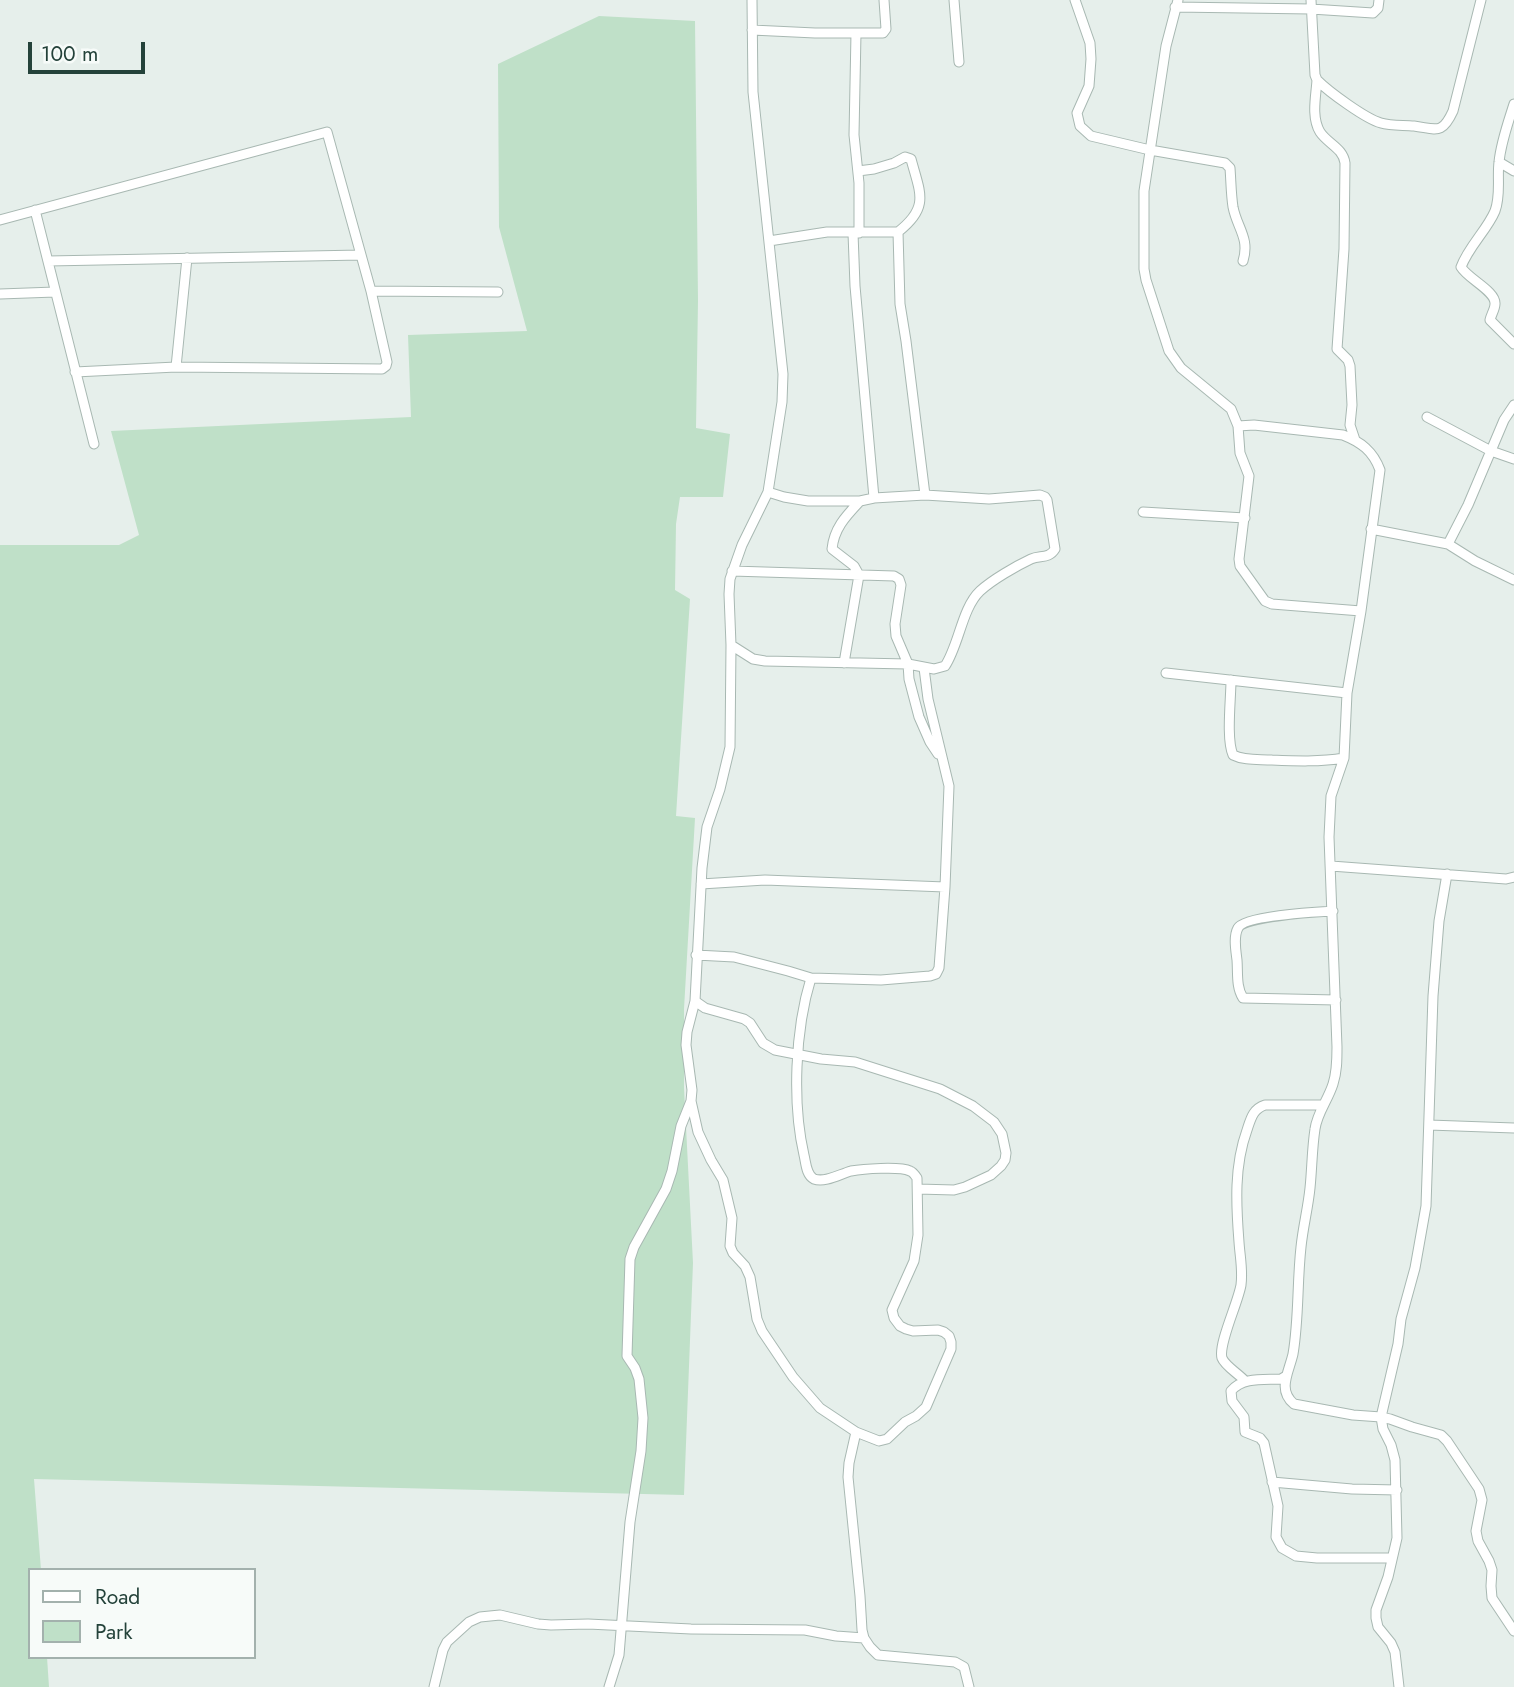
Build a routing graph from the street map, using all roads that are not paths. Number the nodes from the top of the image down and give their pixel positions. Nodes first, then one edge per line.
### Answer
1 (752, 0) edge
2 (884, 0) edge
3 (954, 0) edge
4 (1075, 0) edge
5 (1379, 0) edge
6 (1481, 0) edge
7 (1176, 4) edge
8 (1311, 5) edge
9 (752, 30) junction
10 (856, 33) junction
11 (959, 62) dead end
12 (1317, 80) junction
13 (1514, 104) edge
14 (1150, 150) junction
15 (1499, 162) junction
16 (858, 171) junction
17 (1514, 171) edge
18 (35, 210) junction
19 (0, 220) edge
20 (898, 232) junction
21 (856, 233) junction
22 (769, 241) junction
23 (361, 255) junction
24 (187, 258) junction
25 (48, 261) junction
26 (1243, 261) dead end
27 (371, 290) junction
28 (55, 292) junction
29 (498, 292) dead end
30 (0, 294) edge
31 (1514, 344) edge
32 (176, 367) junction
33 (75, 372) junction
34 (1514, 405) edge
35 (1427, 417) dead end
36 (1238, 426) junction
37 (1355, 440) junction
38 (94, 444) dead end
39 (1491, 451) junction
40 (1514, 459) edge
41 (768, 492) junction
42 (925, 495) junction
43 (874, 498) junction
44 (860, 501) junction
45 (1143, 512) dead end
46 (1245, 517) junction
47 (1371, 529) junction
48 (1448, 544) junction
49 (732, 571) junction
50 (859, 575) junction
51 (1514, 580) edge
52 (1361, 611) junction
53 (731, 645) junction
54 (844, 663) junction
55 (908, 664) junction
56 (924, 668) junction
57 (1166, 673) dead end
58 (1231, 680) junction
59 (1347, 693) junction
60 (1344, 758) junction
61 (943, 762) junction
62 (1331, 866) junction
63 (1447, 874) junction
64 (1514, 877) edge
65 (701, 884) junction
66 (945, 887) junction
67 (1333, 911) junction
68 (696, 955) junction
69 (811, 978) junction
70 (1336, 1000) junction
71 (695, 1001) junction
72 (798, 1054) junction
73 (691, 1101) junction
74 (1323, 1105) junction
75 (1429, 1125) junction
76 (1514, 1128) edge
77 (918, 1189) junction
78 (1286, 1376) junction
79 (1245, 1381) junction
80 (1381, 1417) junction
81 (856, 1432) junction
82 (1272, 1482) junction
83 (1397, 1490) junction
84 (1392, 1558) junction
85 (622, 1625) junction
86 (1514, 1631) edge
87 (864, 1638) junction
88 (434, 1687) edge
89 (609, 1687) edge
90 (969, 1687) edge
91 (1399, 1687) edge

1 - 9 street
2 - 10 street
3 - 11 street
4 - 14 street
5 - 8 street
6 - 12 street
7 - 8 street
7 - 14 street
8 - 12 street
9 - 10 street
9 - 22 street
10 - 16 street
12 - 37 street
13 - 15 street
14 - 26 street
14 - 36 street
15 - 17 street
15 - 31 street
16 - 20 street
16 - 21 street
18 - 19 street
18 - 23 street
18 - 25 street
20 - 21 street
20 - 42 street
21 - 22 street
21 - 43 street
22 - 41 street
23 - 24 street
23 - 27 street
24 - 25 street
24 - 32 street
25 - 28 street
27 - 29 street
27 - 32 street
28 - 30 street
28 - 33 street
32 - 33 street
33 - 38 street
34 - 39 street
35 - 39 street
36 - 37 street
36 - 46 street
37 - 47 street
39 - 40 street
39 - 48 street
41 - 44 street
41 - 49 street
42 - 43 street
42 - 56 street
43 - 44 street
44 - 50 street
45 - 46 street
46 - 52 street
47 - 48 street
47 - 52 street
48 - 51 street
49 - 50 street
49 - 53 street
50 - 54 street
50 - 55 street
52 - 59 street
53 - 54 street
53 - 65 street
54 - 55 street
55 - 56 street
55 - 61 street
56 - 61 street
57 - 58 street
58 - 59 street
58 - 60 street
59 - 60 street
60 - 62 street
61 - 66 street
62 - 63 street
62 - 67 street
63 - 64 street
63 - 75 street
65 - 66 street
65 - 68 street
66 - 69 street
67 - 70 street
67 - 70 street
68 - 69 street
68 - 71 street
69 - 72 street
70 - 74 street
71 - 72 street
71 - 73 street
72 - 77 street
72 - 77 street
73 - 81 street
73 - 85 street
74 - 78 street
74 - 79 street
75 - 76 street
75 - 80 street
77 - 81 street
78 - 79 street
78 - 80 street
79 - 82 street
80 - 83 street
80 - 86 street
81 - 87 street
82 - 83 street
82 - 84 street
83 - 84 street
84 - 91 street
85 - 87 street
85 - 88 street
85 - 89 street
87 - 90 street

